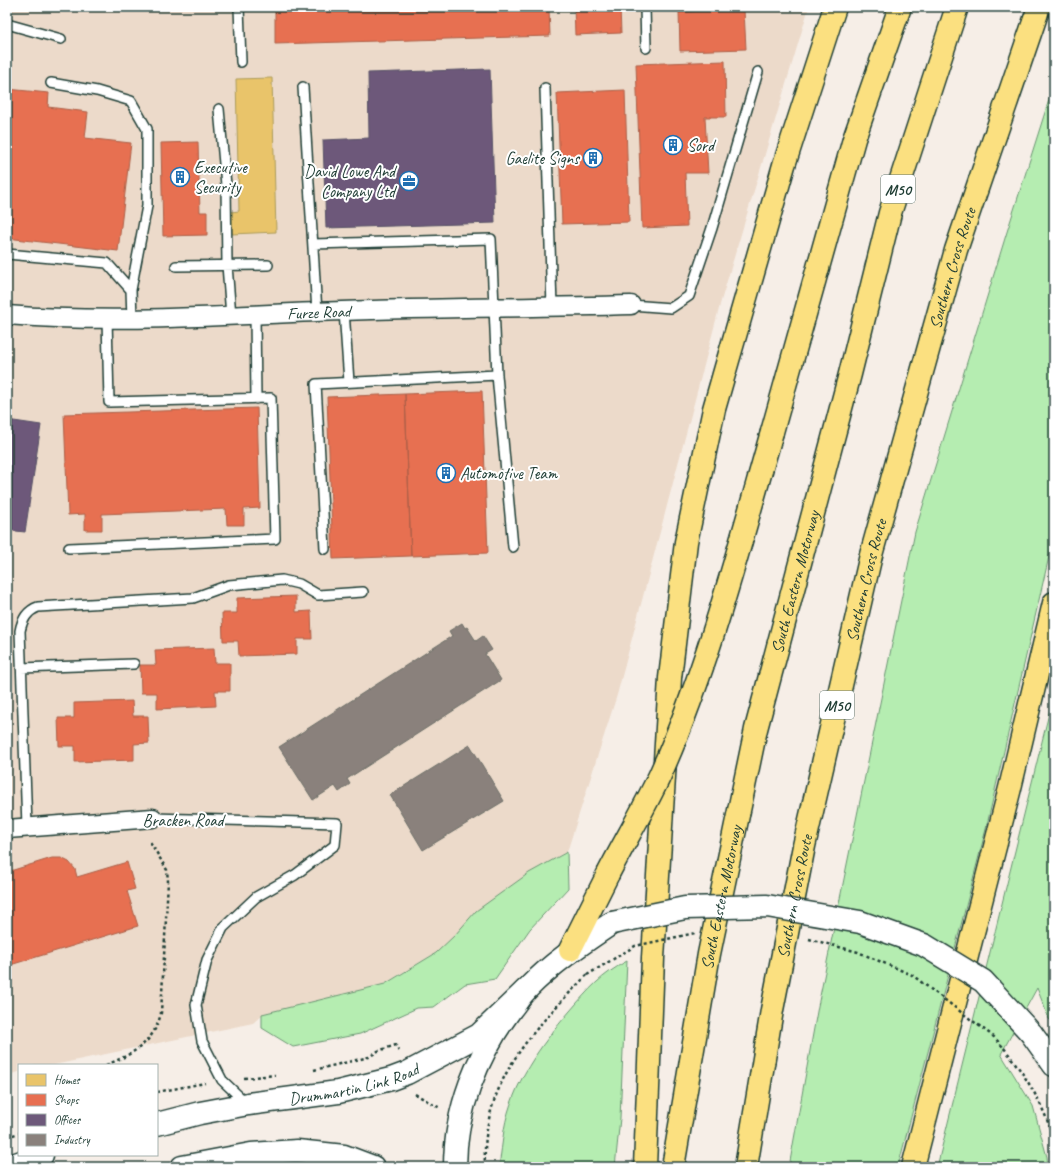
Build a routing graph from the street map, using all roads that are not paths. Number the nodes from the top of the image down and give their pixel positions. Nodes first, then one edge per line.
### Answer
1 (239, 7) edge
2 (644, 7) edge
3 (835, 7) edge
4 (900, 7) edge
5 (956, 7) edge
6 (1039, 7) edge
7 (7, 24) edge
8 (61, 39) dead end
9 (646, 48) dead end
10 (241, 62) dead end
11 (758, 72) dead end
12 (51, 83) dead end
13 (303, 87) dead end
14 (545, 88) dead end
15 (219, 109) dead end
16 (313, 244) junction
17 (7, 254) edge
18 (227, 265) junction
19 (268, 265) dead end
20 (176, 266) dead end
21 (131, 290) junction
22 (630, 305) joint
23 (552, 307) junction
24 (496, 309) junction
25 (344, 311) junction
26 (317, 312) junction
27 (7, 315) edge
28 (255, 315) junction
29 (231, 316) junction
30 (107, 318) junction
31 (132, 318) junction
32 (497, 375) junction
33 (349, 382) junction
34 (256, 399) junction
35 (513, 547) dead end
36 (69, 548) dead end
37 (325, 549) dead end
38 (363, 592) dead end
39 (1054, 603) edge
40 (134, 664) dead end
41 (21, 668) junction
42 (153, 818) joint
43 (27, 826) junction
44 (7, 829) edge
45 (570, 950) junction
46 (525, 990) junction
47 (1054, 1065) edge
48 (248, 1104) junction
49 (158, 1124) edge
50 (39, 1156) edge
51 (7, 1166) edge
52 (182, 1167) edge
53 (373, 1167) edge
54 (455, 1167) edge
55 (645, 1167) edge
56 (673, 1167) edge
57 (746, 1167) edge
58 (913, 1167) edge

1 - 10 lane
2 - 9 lane
3 - 55 highway
4 - 45 highway, bridge
5 - 56 highway, South Eastern Motorway / M50
6 - 57 highway, Southern Cross Route / M50
7 - 8 lane
11 - 22 lane
12 - 21 lane
13 - 16 lane
14 - 23 lane
15 - 18 lane
16 - 24 lane
16 - 26 lane
17 - 21 lane
18 - 19 lane
18 - 20 lane
18 - 29 lane
21 - 31 lane
22 - 23 street, Furze Road
23 - 24 street, Furze Road
24 - 25 street, Furze Road
24 - 32 lane
25 - 26 street, Furze Road
25 - 33 lane
26 - 28 street, Furze Road
27 - 30 street, Furze Road
28 - 29 street, Furze Road
28 - 34 lane
29 - 31 street, Furze Road
30 - 31 street, Furze Road
30 - 34 lane
32 - 33 lane
32 - 35 lane
33 - 37 lane
34 - 36 lane
38 - 41 lane
39 - 58 highway
40 - 41 lane
41 - 43 lane
42 - 43 street, Bracken Road
42 - 48 lane, Bracken Road
43 - 44 street, Bracken Road
45 - 46 main road
45 - 47 main road, bridge
46 - 48 main road, Drummartin Link Road
46 - 54 main road
48 - 49 main road, Drummartin Link Road
50 - 51 main road
52 - 53 main road

